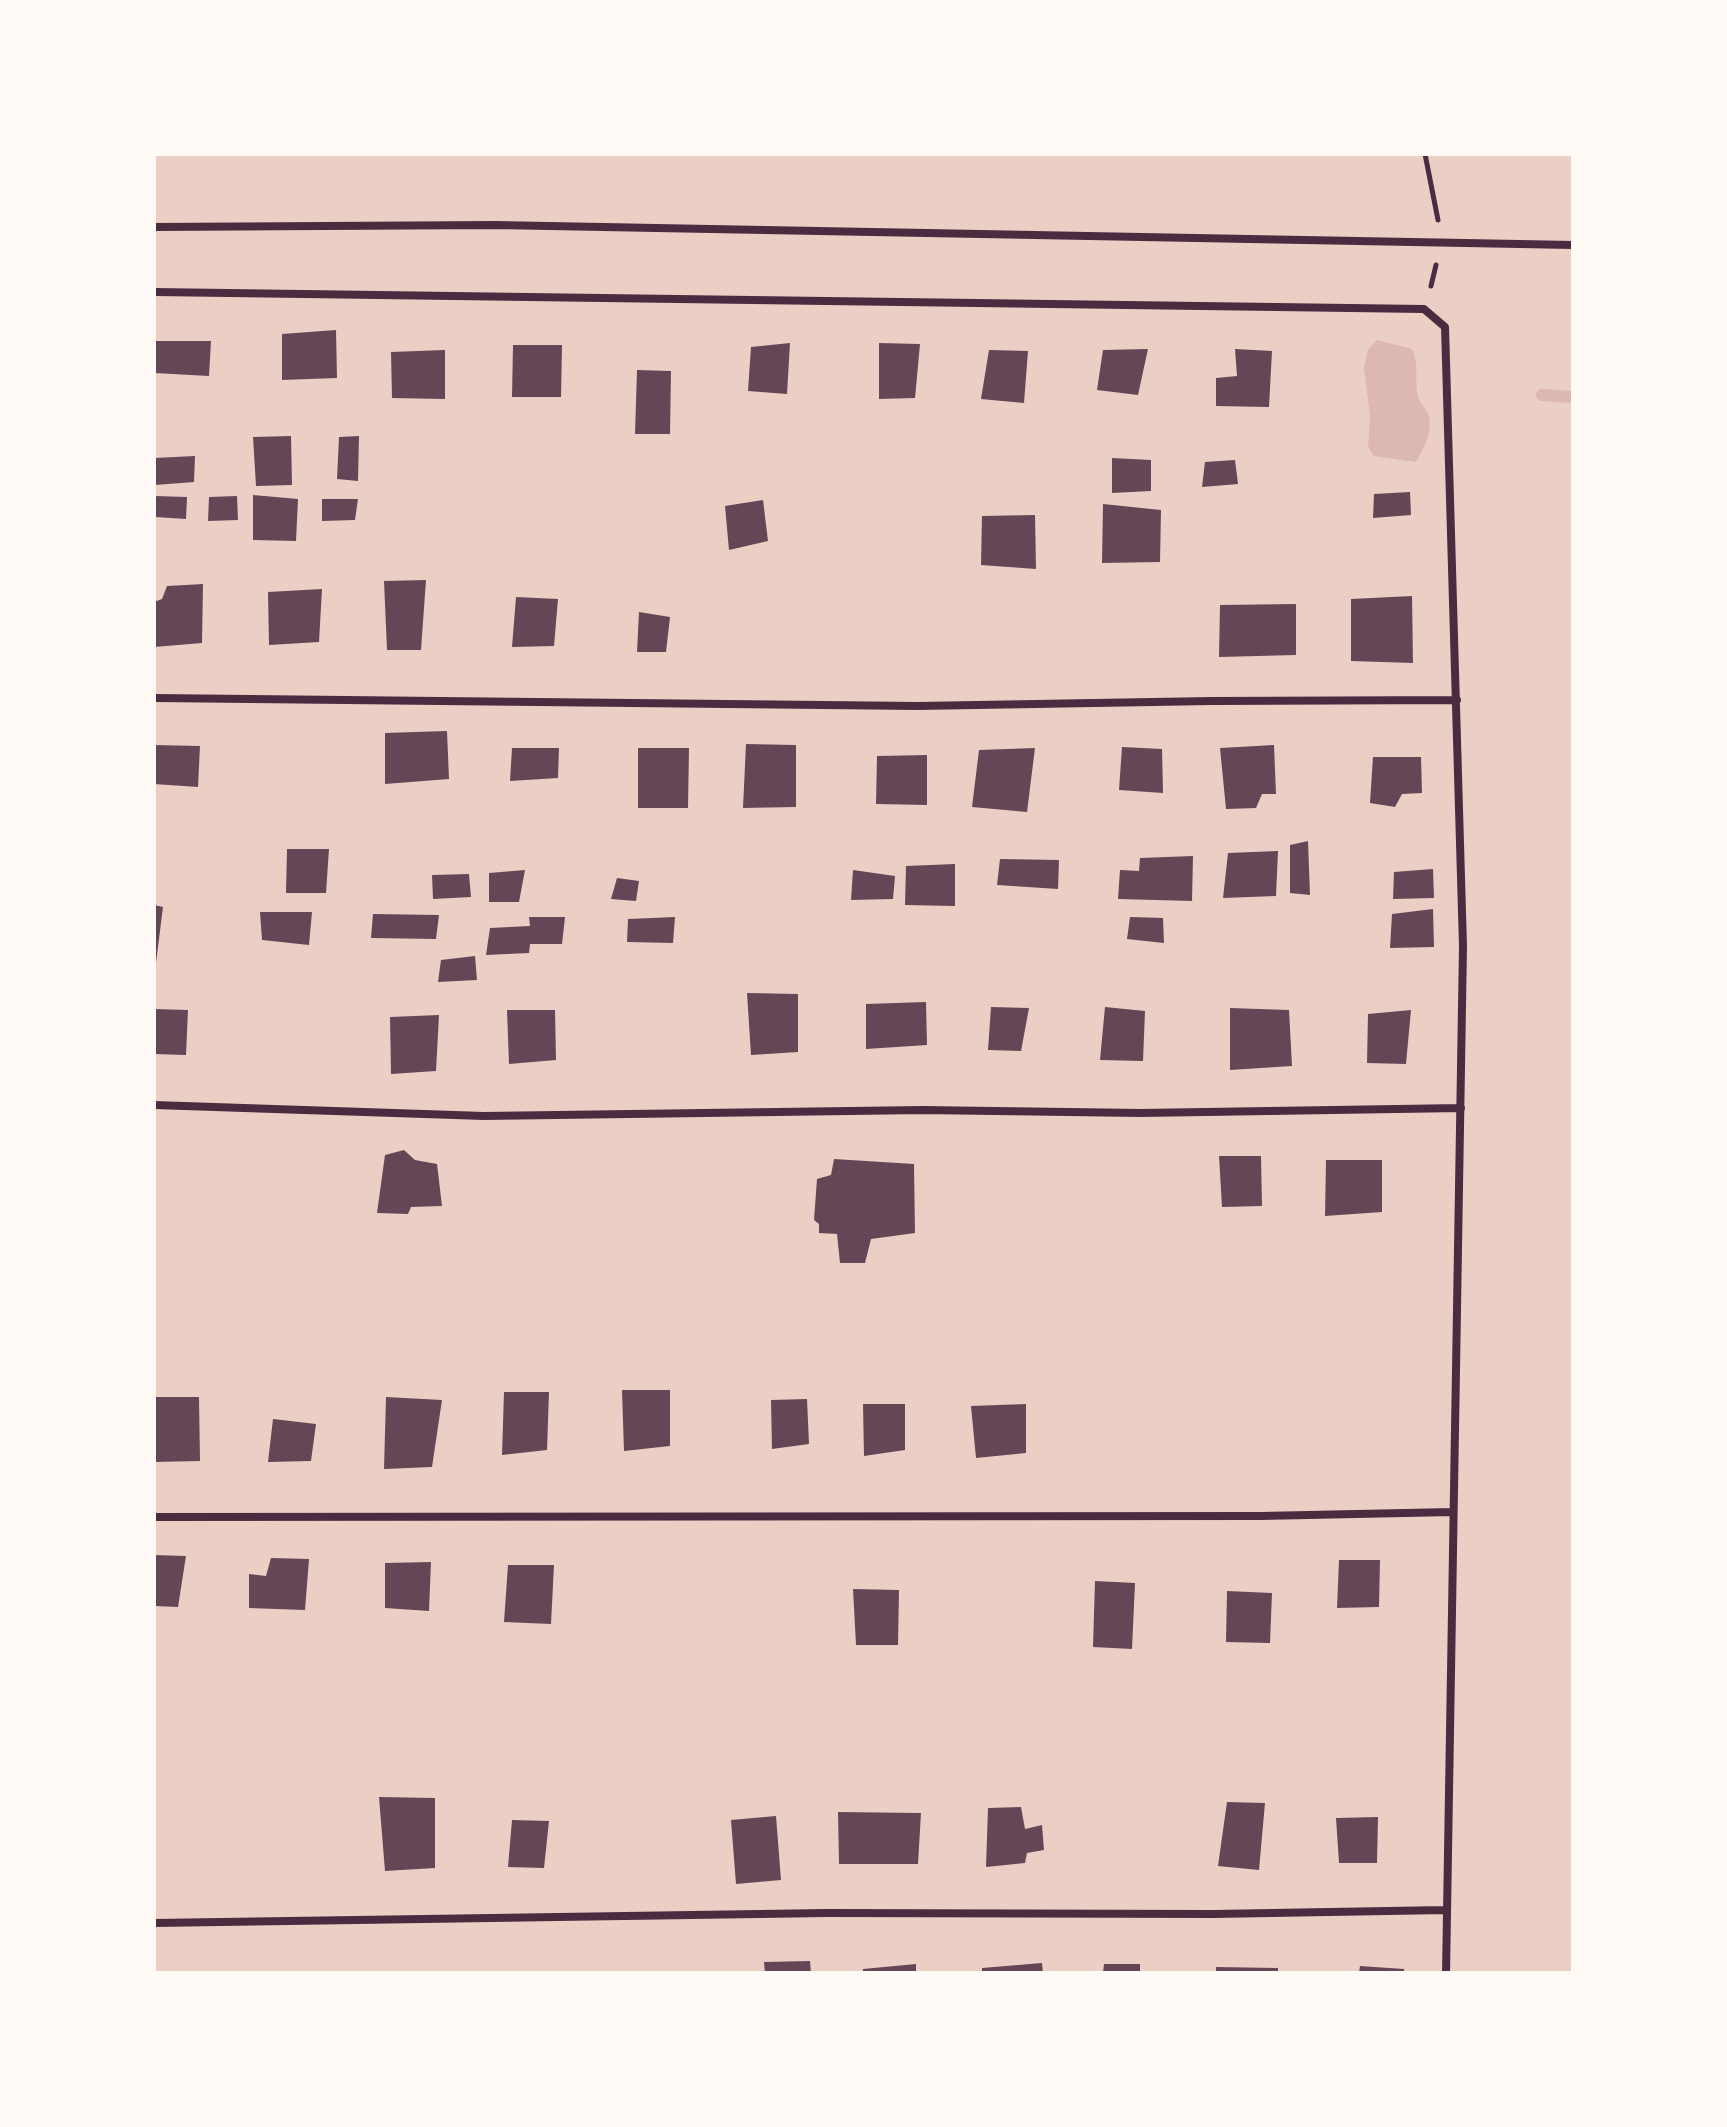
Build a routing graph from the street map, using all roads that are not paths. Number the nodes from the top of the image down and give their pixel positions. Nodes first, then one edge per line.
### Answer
1 (154, 227) edge
2 (1573, 245) edge
3 (154, 292) edge
4 (154, 698) edge
5 (1457, 700) junction
6 (154, 1105) edge
7 (1461, 1108) junction
8 (1453, 1512) junction
9 (154, 1517) edge
10 (1445, 1910) junction
11 (154, 1923) edge
12 (1446, 1973) edge

1 - 2 street
3 - 5 street
4 - 5 street
5 - 7 street
6 - 7 street
7 - 8 street
8 - 9 street
8 - 10 street
10 - 11 street
10 - 12 street

